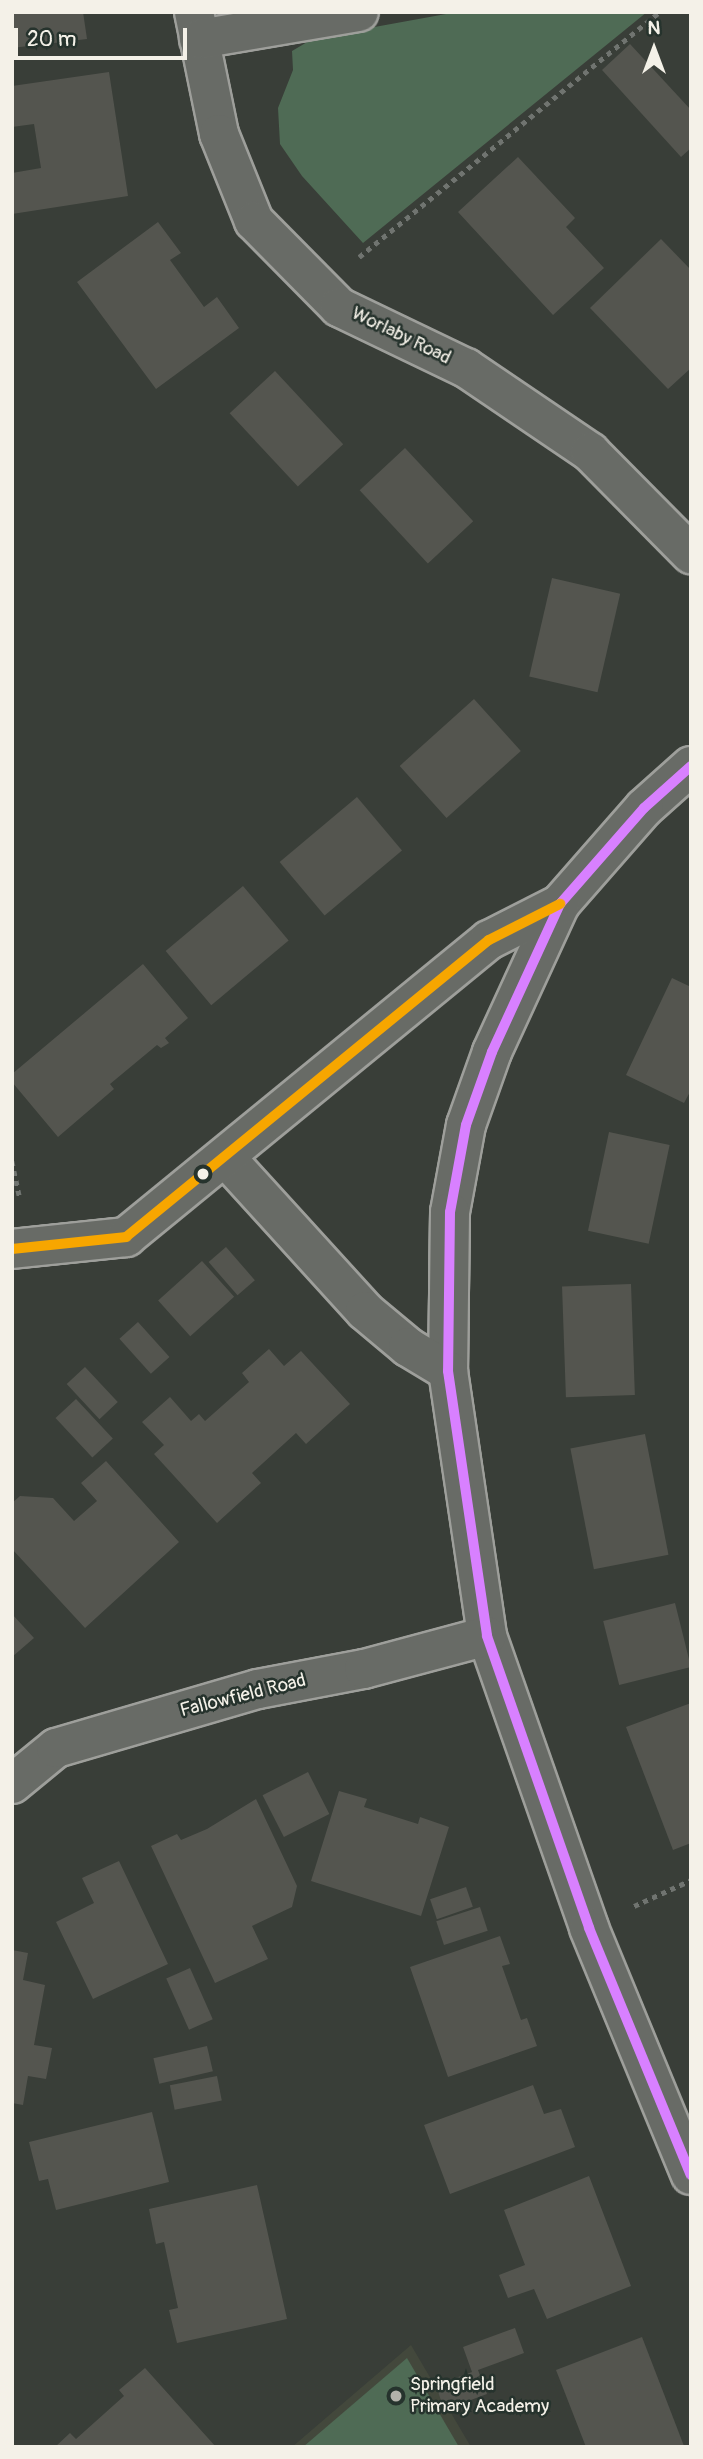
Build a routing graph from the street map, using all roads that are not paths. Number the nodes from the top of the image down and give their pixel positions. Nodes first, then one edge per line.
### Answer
1 (359, 12) edge
2 (197, 25) edge
3 (691, 554) edge
4 (691, 766) edge
5 (560, 904) junction
6 (225, 1157) junction
7 (12, 1249) edge
8 (448, 1371) junction
9 (487, 1636) junction
10 (12, 1784) edge
11 (691, 2175) edge

1 - 2 street
2 - 3 street, Worlaby Road
4 - 5 street
5 - 6 street
5 - 8 street
6 - 7 street
6 - 8 street
8 - 9 street
9 - 10 street, Fallowfield Road
9 - 11 street

